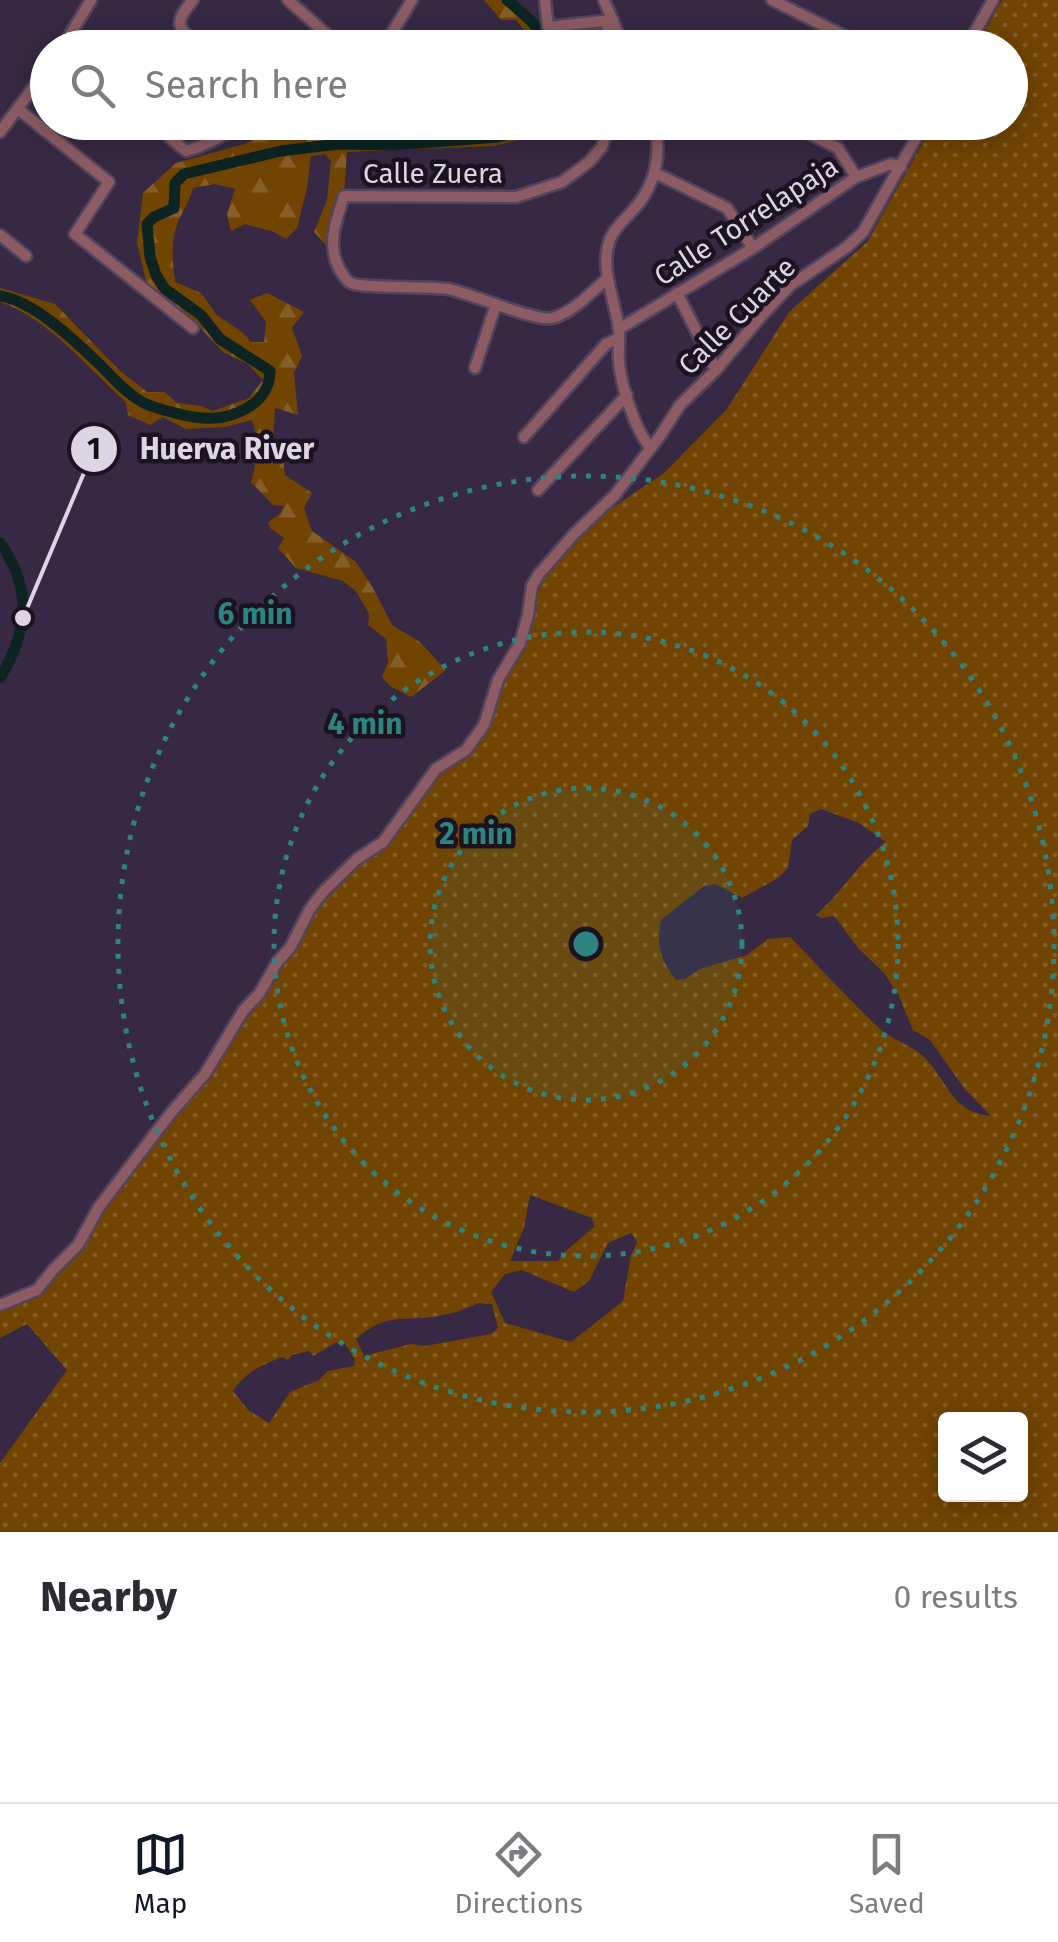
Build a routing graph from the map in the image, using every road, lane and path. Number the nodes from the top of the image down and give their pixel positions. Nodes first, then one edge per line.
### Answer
1 (91, 0) edge
2 (193, 0) edge
3 (288, 0) edge
4 (412, 0) edge
5 (544, 0) edge
6 (604, 0) edge
7 (772, 0) edge
8 (993, 0) edge
9 (609, 21) junction
10 (73, 30) edge
11 (181, 30) edge
12 (322, 30) edge
13 (394, 30) edge
14 (615, 30) edge
15 (833, 30) edge
16 (976, 30) edge
17 (30, 93) edge
18 (18, 109) junction
19 (30, 119) edge
20 (0, 132) edge
21 (57, 140) edge
22 (173, 140) edge
23 (214, 140) edge
24 (604, 140) edge
25 (657, 140) edge
26 (822, 140) edge
27 (915, 140) edge
28 (900, 167) junction
29 (655, 173) junction
30 (856, 177) junction
31 (0, 235) edge
32 (754, 248) junction
33 (26, 256) dead end
34 (608, 278) junction
35 (677, 292) junction
36 (496, 304) junction
37 (193, 328) dead end
38 (619, 333) junction
39 (475, 368) dead end
40 (716, 370) junction
41 (626, 395) junction
42 (524, 438) dead end
43 (651, 448) junction
44 (538, 490) dead end
45 (0, 1304) edge

1 - 10 street
2 - 11 street
3 - 12 street
4 - 13 street
5 - 9 street
6 - 9 street
7 - 15 street
8 - 16 street
9 - 14 street
17 - 18 street
18 - 19 street
18 - 20 street
21 - 37 street
22 - 23 street
24 - 36 street, Calle Zuera
25 - 29 street
26 - 30 street
27 - 28 street, Calle Cuarte
28 - 30 street, Calle Torrelapaja
28 - 40 street, Calle Cuarte
29 - 32 street
29 - 34 street
30 - 32 street, Calle Torrelapaja
31 - 33 street
32 - 35 street, Calle Torrelapaja
34 - 36 street
34 - 38 street
35 - 38 street, Calle Torrelapaja
35 - 40 street
36 - 39 street
38 - 41 street
38 - 42 street, Calle Torrelapaja
40 - 43 street, Calle Cuarte
41 - 43 street
41 - 44 street
43 - 45 street, Calle Cuarte

